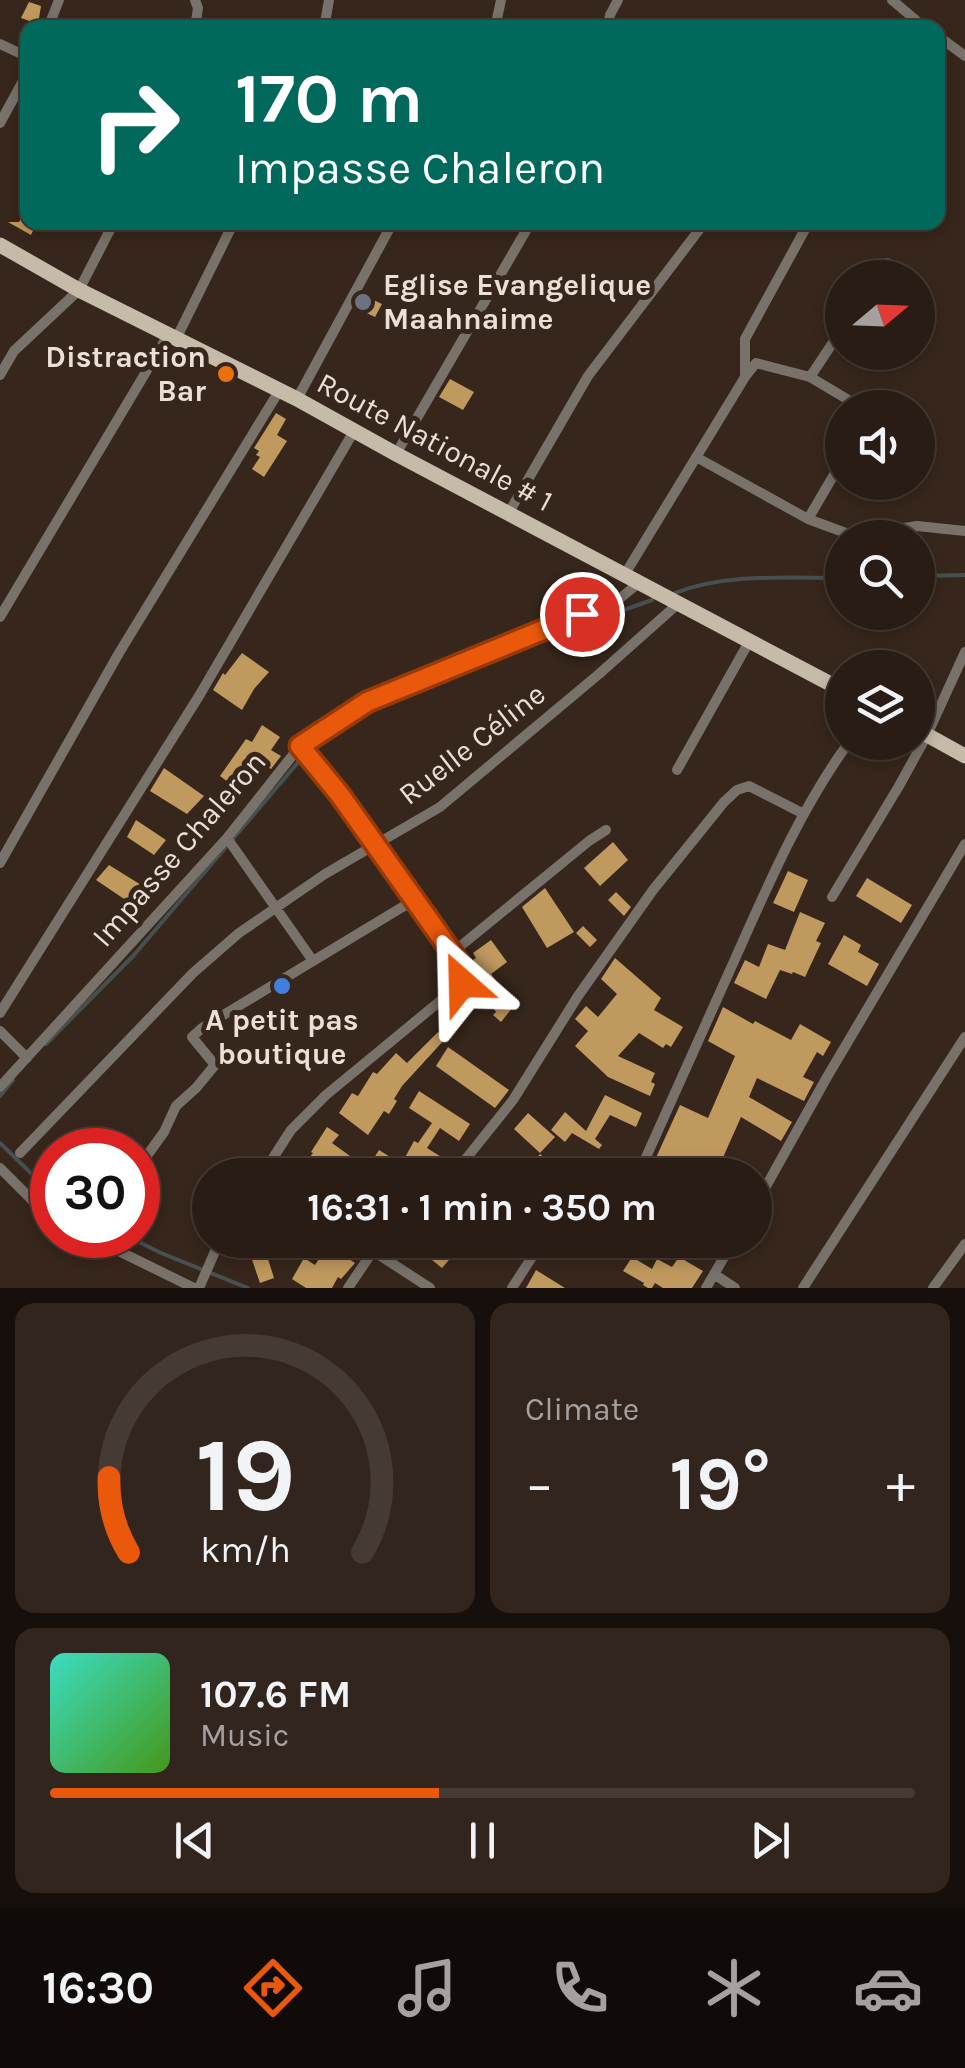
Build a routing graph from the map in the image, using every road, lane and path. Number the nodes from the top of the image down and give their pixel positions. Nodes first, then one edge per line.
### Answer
1 (892, 0) edge
2 (916, 20) edge
3 (20, 87) edge
4 (0, 123) edge
5 (110, 230) edge
6 (230, 230) edge
7 (389, 230) edge
8 (526, 230) edge
9 (699, 230) edge
10 (805, 230) edge
11 (0, 245) edge
12 (79, 290) junction
13 (172, 337) junction
14 (14, 351) junction
15 (825, 354) edge
16 (0, 355) edge
17 (0, 375) edge
18 (810, 376) junction
19 (745, 377) junction
20 (833, 390) edge
21 (280, 391) junction
22 (297, 399) junction
23 (354, 431) junction
24 (396, 454) junction
25 (696, 457) junction
26 (825, 490) edge
27 (508, 514) junction
28 (808, 518) junction
29 (965, 531) edge
30 (632, 578) junction
31 (680, 602) junction
32 (0, 617) edge
33 (750, 640) junction
34 (965, 652) edge
35 (825, 681) edge
36 (935, 709) edge
37 (935, 740) edge
38 (300, 746) junction
39 (965, 756) edge
40 (836, 760) edge
41 (910, 760) edge
42 (676, 770) dead end
43 (804, 814) junction
44 (606, 830) dead end
45 (227, 838) junction
46 (965, 844) edge
47 (376, 846) junction
48 (0, 863) edge
49 (832, 897) dead end
50 (414, 900) junction
51 (277, 907) junction
52 (452, 953) junction
53 (314, 961) junction
54 (0, 1013) edge
55 (0, 1032) edge
56 (965, 1037) edge
57 (27, 1058) junction
58 (0, 1087) edge
59 (160, 1138) edge
60 (20, 1153) dead end
61 (273, 1158) edge
62 (467, 1158) edge
63 (646, 1158) edge
64 (0, 1168) edge
65 (772, 1176) edge
66 (30, 1198) edge
67 (965, 1244) edge
68 (137, 1258) edge
69 (213, 1258) edge
70 (368, 1258) edge
71 (384, 1258) edge
72 (531, 1258) edge
73 (723, 1258) edge
74 (714, 1274) junction
75 (198, 1286) edge
76 (348, 1288) edge
77 (430, 1288) edge
78 (512, 1288) edge
79 (706, 1288) edge
80 (735, 1288) edge
81 (803, 1288) edge
82 (933, 1288) edge

1 - 2 street
3 - 4 street
5 - 12 street
6 - 13 street
7 - 22 street
8 - 24 street
9 - 27 street
10 - 19 street
11 - 12 main road, Route Nationale # 1
12 - 13 main road, Route Nationale # 1
12 - 14 street
13 - 21 main road, Route Nationale # 1
13 - 32 street
14 - 16 street
14 - 17 street
15 - 18 street
18 - 19 street
18 - 20 street
19 - 25 street
21 - 22 main road, Route Nationale # 1
21 - 48 street
22 - 23 main road, Route Nationale # 1
23 - 24 main road, Route Nationale # 1
23 - 54 street
24 - 27 main road, Route Nationale # 1
25 - 28 street
25 - 30 street
26 - 28 street
27 - 30 main road, Route Nationale # 1
28 - 29 street
30 - 31 main road, Route Nationale # 1
30 - 38 street, Impasse Chaleron
31 - 33 main road, Route Nationale # 1
31 - 47 street, Ruelle Céline
33 - 35 main road, Route Nationale # 1
33 - 42 street
34 - 36 street
37 - 39 main road
38 - 45 street, Impasse Chaleron
38 - 47 street
40 - 43 street
41 - 49 street
43 - 62 street
43 - 63 street
44 - 52 street
45 - 51 street
45 - 57 street, Impasse Chaleron
46 - 65 street
47 - 50 street
47 - 51 street, Ruelle Céline
50 - 52 street
50 - 53 street
51 - 53 street
51 - 60 street, Ruelle Céline
52 - 61 street
53 - 59 street
55 - 57 street
56 - 81 street
57 - 58 street, Impasse Chaleron
64 - 66 street
67 - 82 street
68 - 75 street
69 - 75 street
70 - 76 street
71 - 77 street
72 - 78 street
73 - 74 street
74 - 79 street
74 - 80 street

